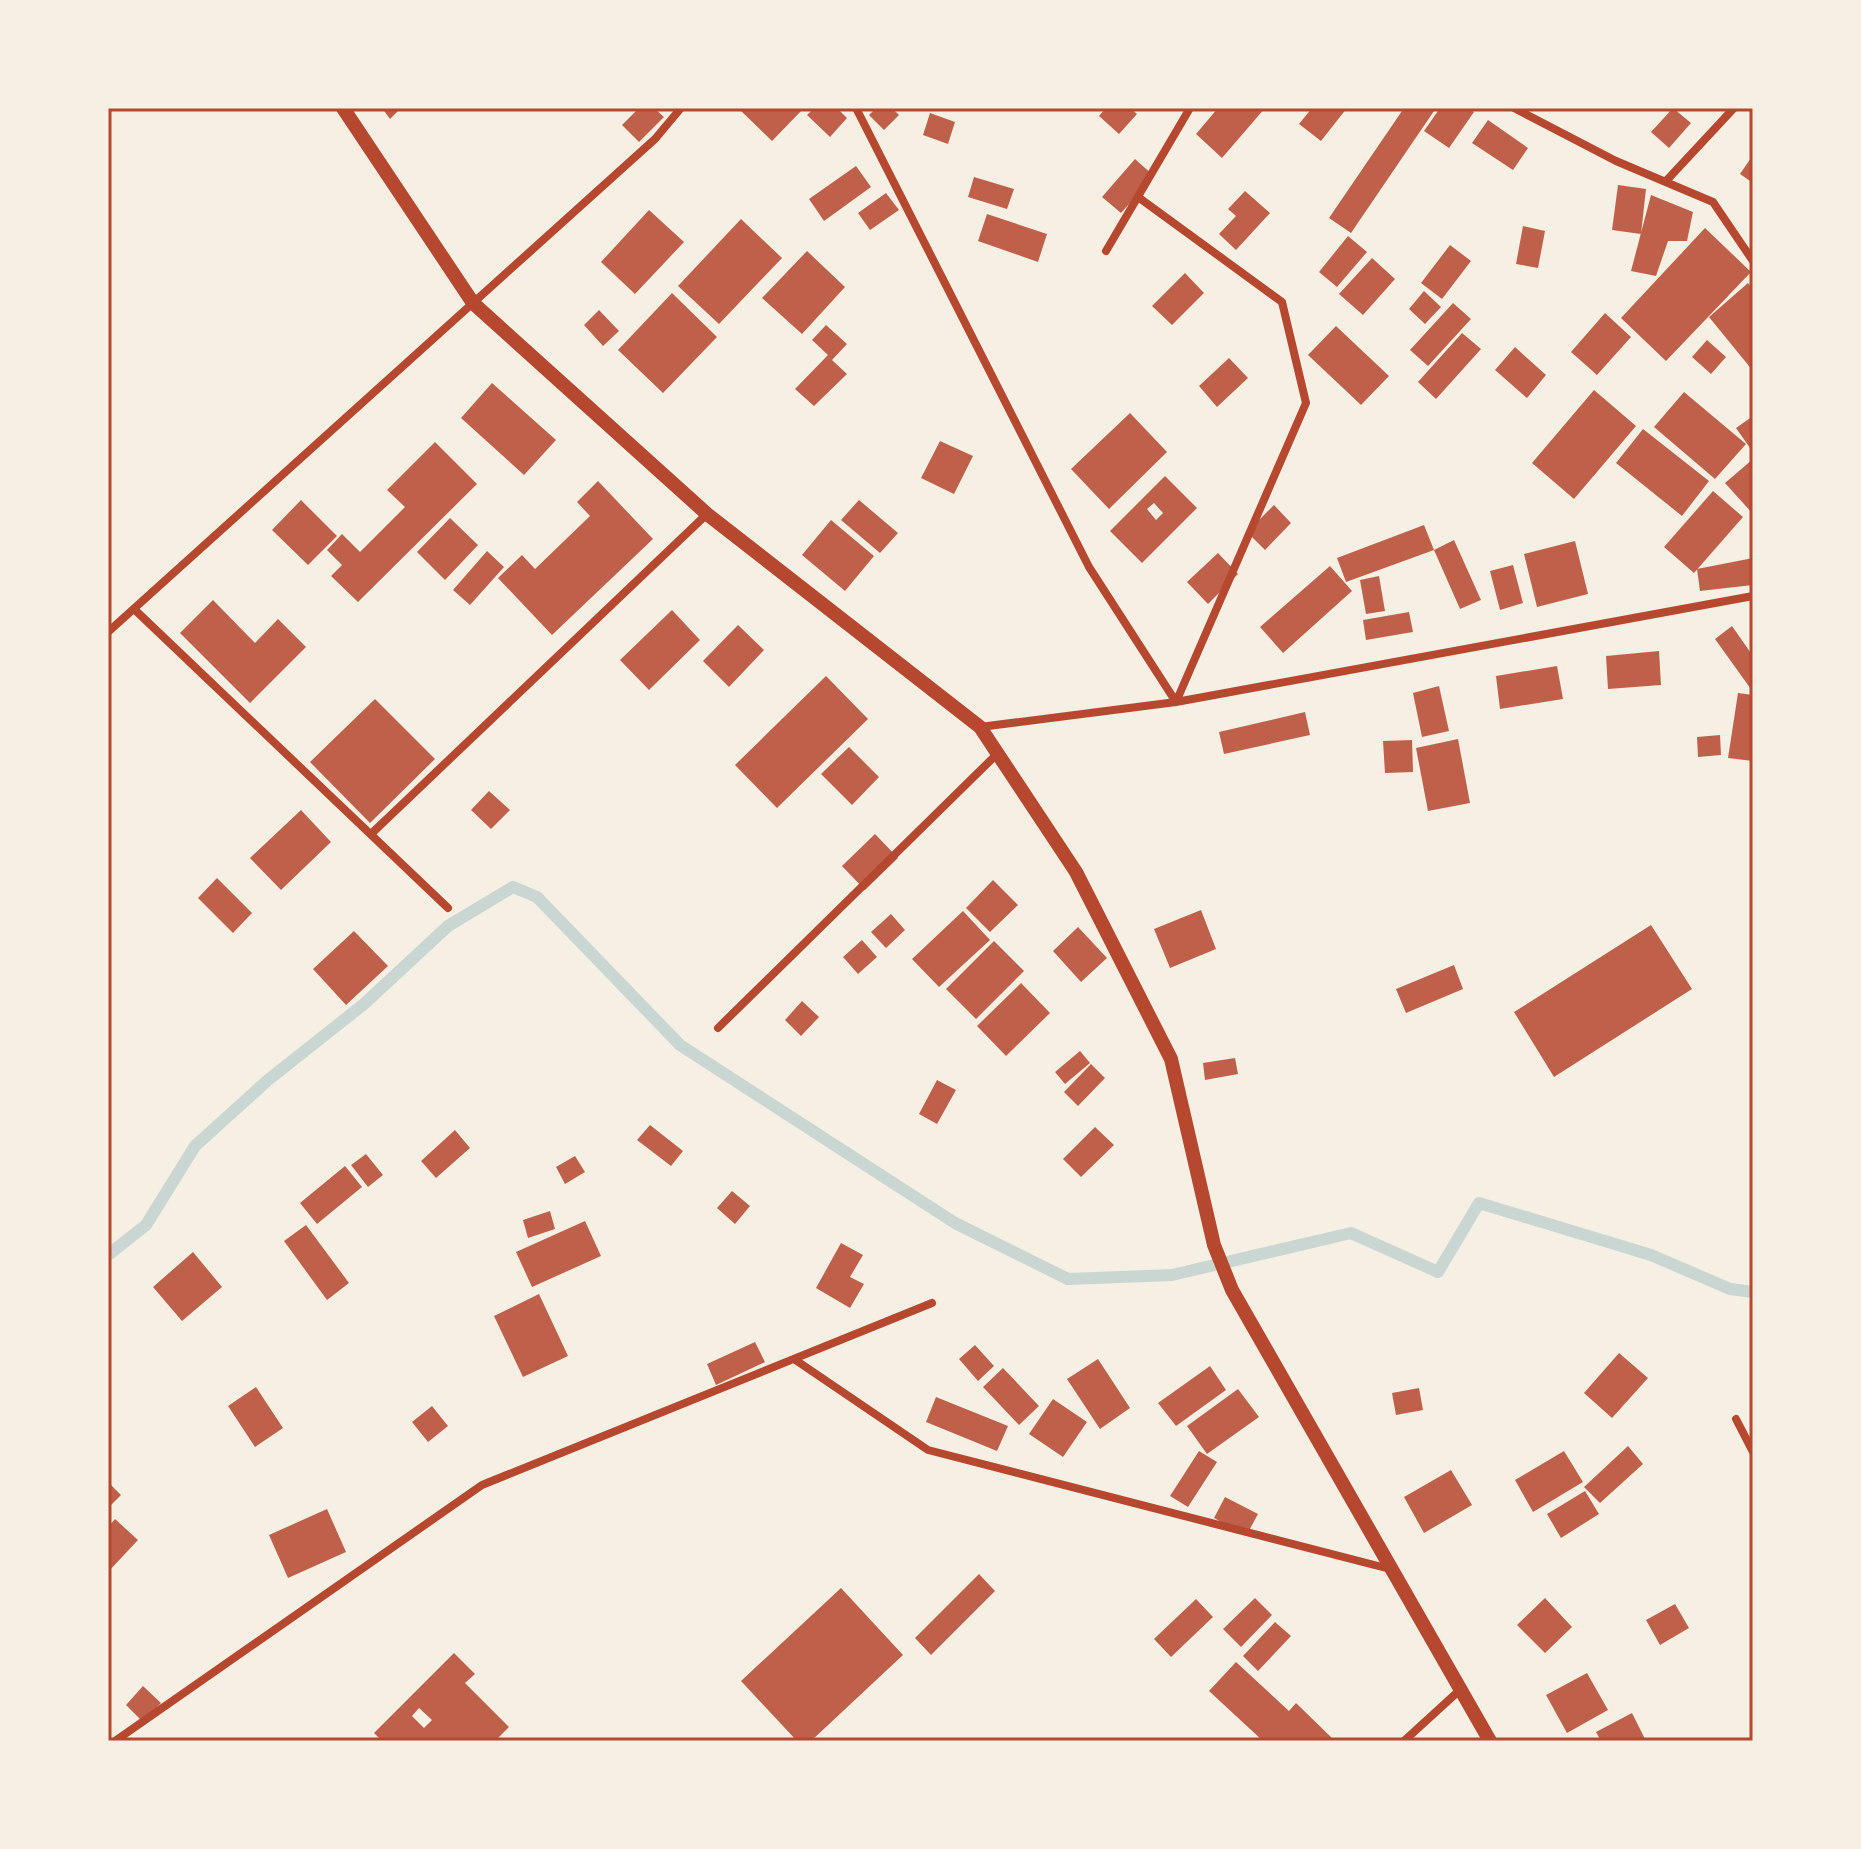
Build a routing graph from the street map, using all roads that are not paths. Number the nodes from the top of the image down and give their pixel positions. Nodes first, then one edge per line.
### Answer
1 (343, 108) edge
2 (681, 108) edge
3 (856, 108) edge
4 (1190, 108) edge
5 (1514, 108) edge
6 (1734, 108) edge
7 (1667, 180) junction
8 (1138, 197) junction
9 (1106, 251) dead end
10 (1753, 261) edge
11 (473, 303) junction
12 (707, 514) junction
13 (1753, 596) edge
14 (134, 609) junction
15 (108, 632) edge
16 (1176, 702) junction
17 (980, 727) junction
18 (998, 753) junction
19 (371, 834) junction
20 (448, 908) dead end
21 (718, 1028) dead end
22 (932, 1303) dead end
23 (794, 1359) junction
24 (1736, 1419) dead end
25 (1753, 1452) edge
26 (1394, 1570) junction
27 (1462, 1688) junction
28 (115, 1741) edge
29 (1404, 1741) edge
30 (1490, 1741) edge

1 - 11 street
2 - 11 street
3 - 16 street
4 - 8 street
5 - 7 street
6 - 7 street
7 - 10 street
8 - 9 street
8 - 16 street
11 - 12 street
11 - 14 street
12 - 17 street
12 - 19 street
13 - 16 street
14 - 15 street
14 - 19 street
16 - 17 street
17 - 18 street
18 - 21 street
18 - 26 street
19 - 20 street
22 - 23 street
23 - 26 street
23 - 28 street
24 - 25 street
26 - 27 street
27 - 29 street
27 - 30 street

